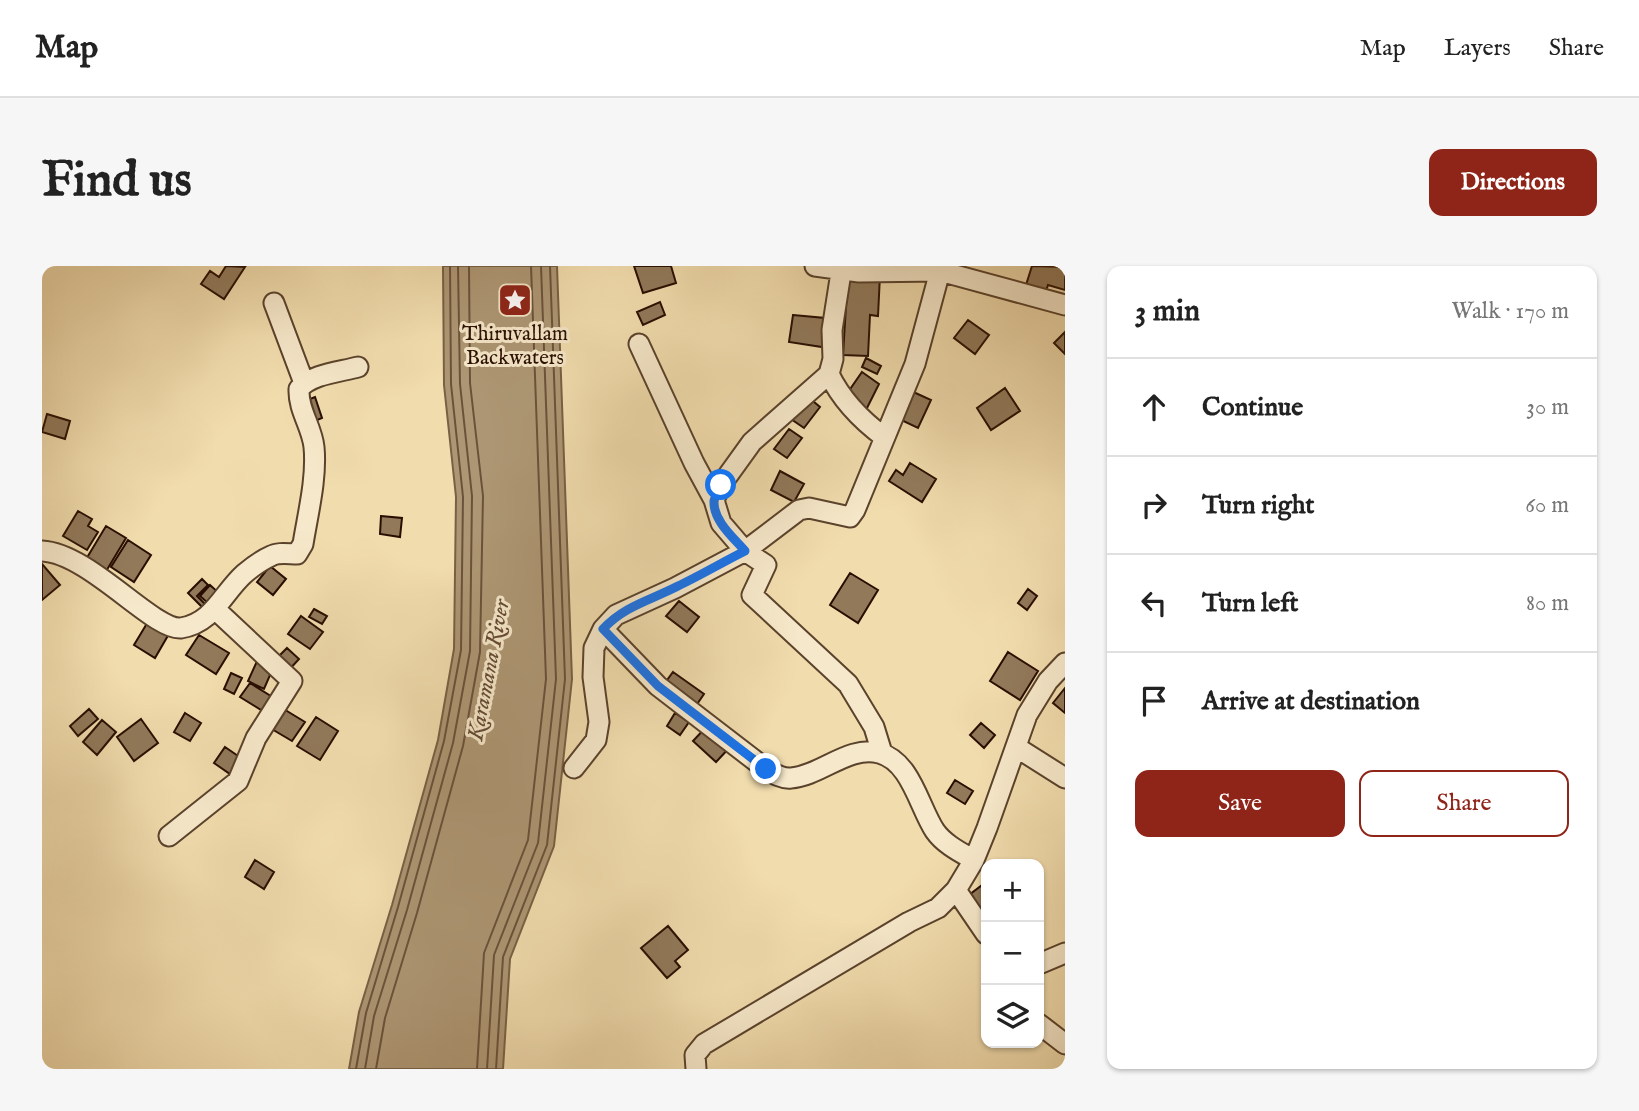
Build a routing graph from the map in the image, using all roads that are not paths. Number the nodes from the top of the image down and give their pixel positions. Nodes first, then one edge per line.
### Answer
1 (815, 266) edge
2 (842, 268) edge
3 (937, 269) edge
4 (274, 303) dead end
5 (1065, 304) edge
6 (639, 344) dead end
7 (358, 367) dead end
8 (829, 374) junction
9 (304, 383) junction
10 (884, 437) junction
11 (714, 500) junction
12 (42, 551) edge
13 (745, 551) junction
14 (215, 609) junction
15 (603, 629) junction
16 (1065, 663) edge
17 (1016, 747) junction
18 (882, 753) junction
19 (574, 768) dead end
20 (1065, 778) edge
21 (169, 836) dead end
22 (974, 860) junction
23 (956, 891) junction
24 (981, 927) edge
25 (1065, 953) edge
26 (1044, 962) edge
27 (1044, 1028) edge
28 (1065, 1044) edge
29 (696, 1069) edge

1 - 2 street
2 - 3 street
2 - 8 street
3 - 5 street
3 - 10 street
4 - 9 street
6 - 11 street
7 - 9 street
8 - 10 street
8 - 11 street
9 - 14 street
10 - 13 street
11 - 13 street
12 - 14 street
13 - 15 street
13 - 18 street
14 - 21 street
15 - 18 street
15 - 19 street
16 - 17 street
17 - 20 street
17 - 22 street
18 - 22 street
22 - 23 street
23 - 24 street
23 - 29 street
25 - 26 street
27 - 28 street

